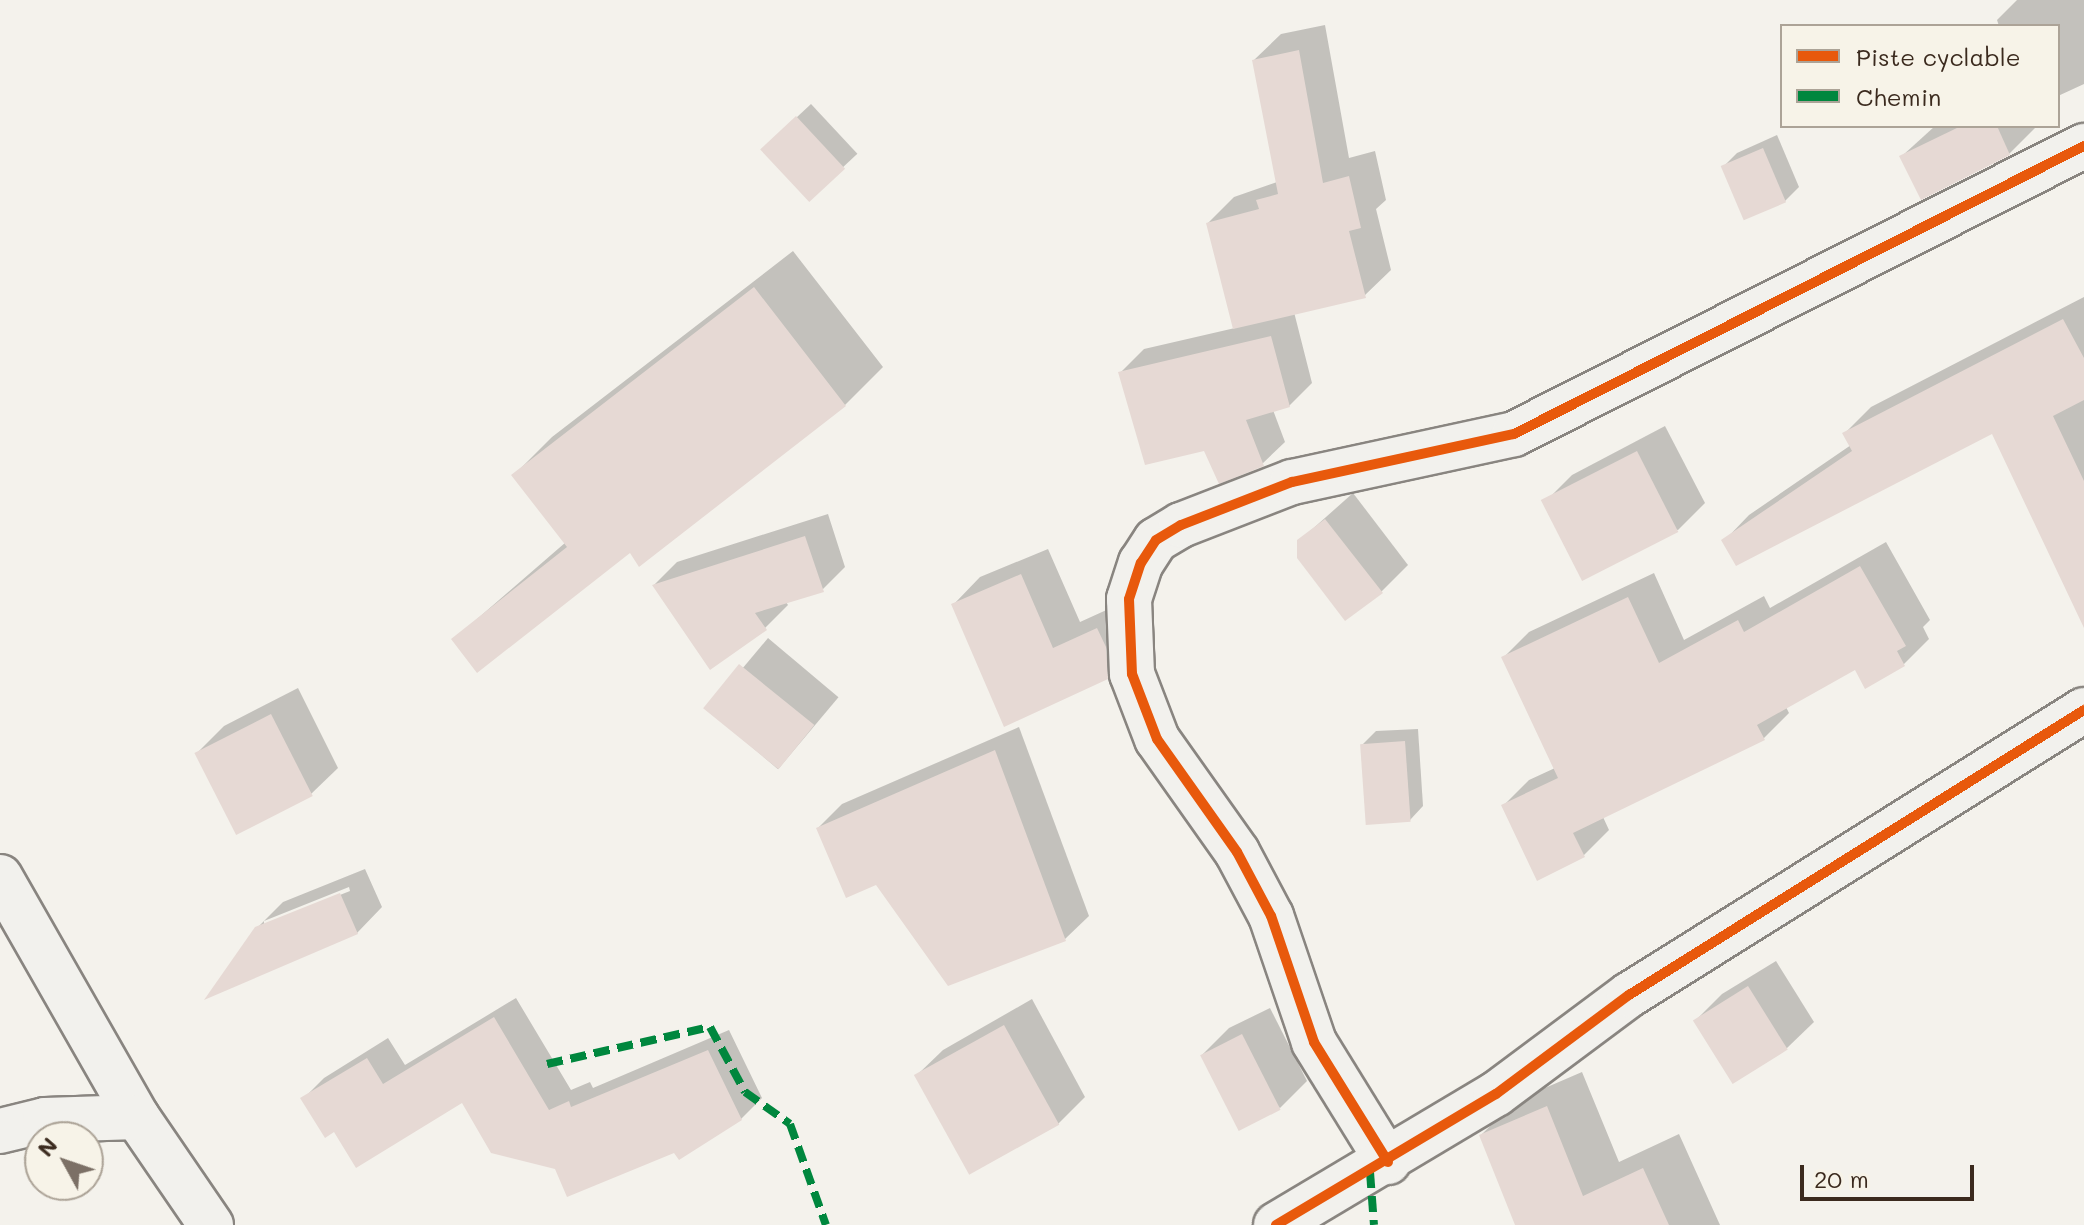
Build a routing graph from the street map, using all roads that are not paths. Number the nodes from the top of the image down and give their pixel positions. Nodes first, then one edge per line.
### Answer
1 (2081, 157) edge
2 (2084, 710) edge
3 (0, 877) edge
4 (137, 1117) junction
5 (0, 1131) edge
6 (1388, 1162) junction
7 (211, 1225) edge
8 (1276, 1225) edge

1 - 6 street
2 - 6 street
3 - 4 street
4 - 5 street
4 - 7 street
6 - 8 street

